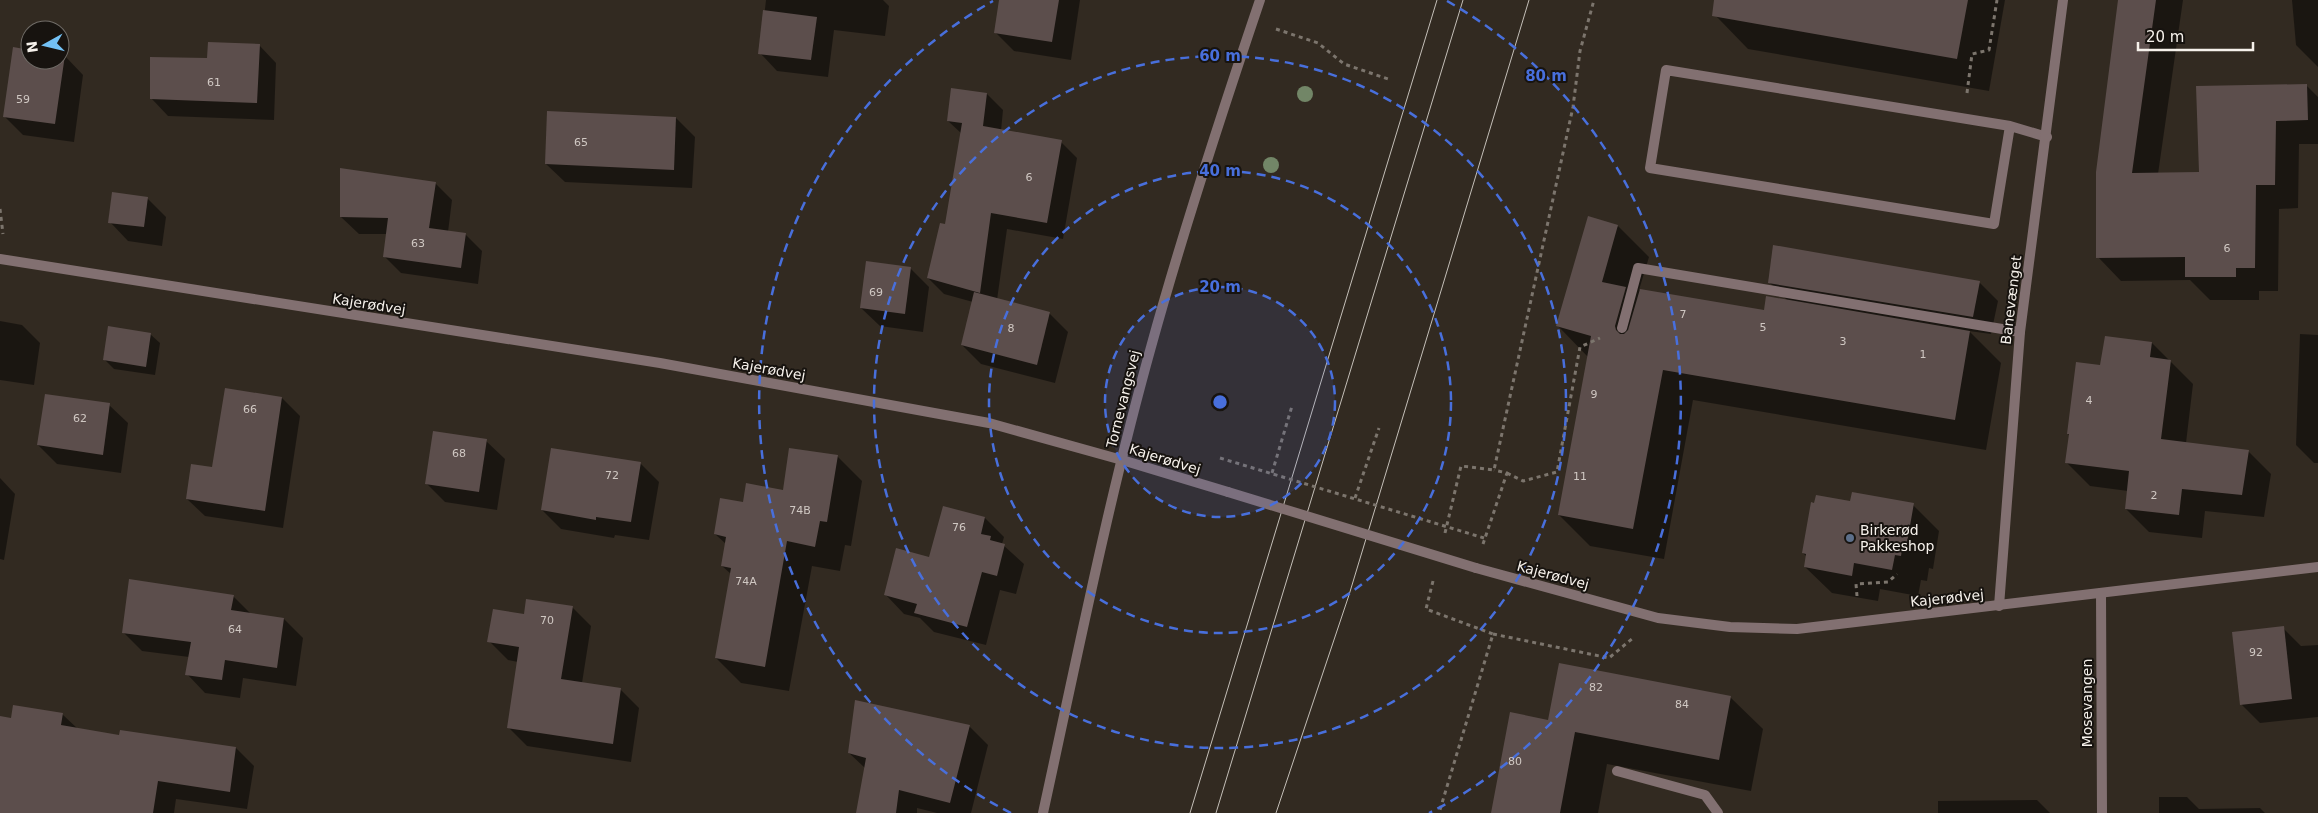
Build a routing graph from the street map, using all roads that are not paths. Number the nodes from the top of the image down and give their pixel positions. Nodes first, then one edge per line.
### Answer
1 (1260, 0) edge
2 (2063, 0) edge
3 (2010, 126) junction
4 (2047, 137) junction
5 (0, 258) edge
6 (1622, 328) road end
7 (2020, 332) junction
8 (1122, 460) junction
9 (2318, 567) edge
10 (2100, 592) junction
11 (1999, 606) junction
12 (1617, 772) dead end
13 (1043, 813) edge
14 (1718, 813) edge
15 (2102, 813) edge

1 - 8 street, Tornevangsvej
2 - 4 street, Banevænget
3 - 3 street
3 - 4 street
4 - 7 street, Banevænget
5 - 8 street, Kajerødvej
6 - 7 street
7 - 11 street, Banevænget
8 - 11 street, Kajerødvej, bridge
8 - 13 street, Tornevangsvej
9 - 10 street, Kajerødvej
10 - 11 street, Kajerødvej
10 - 15 street, Mosevangen
12 - 14 street

